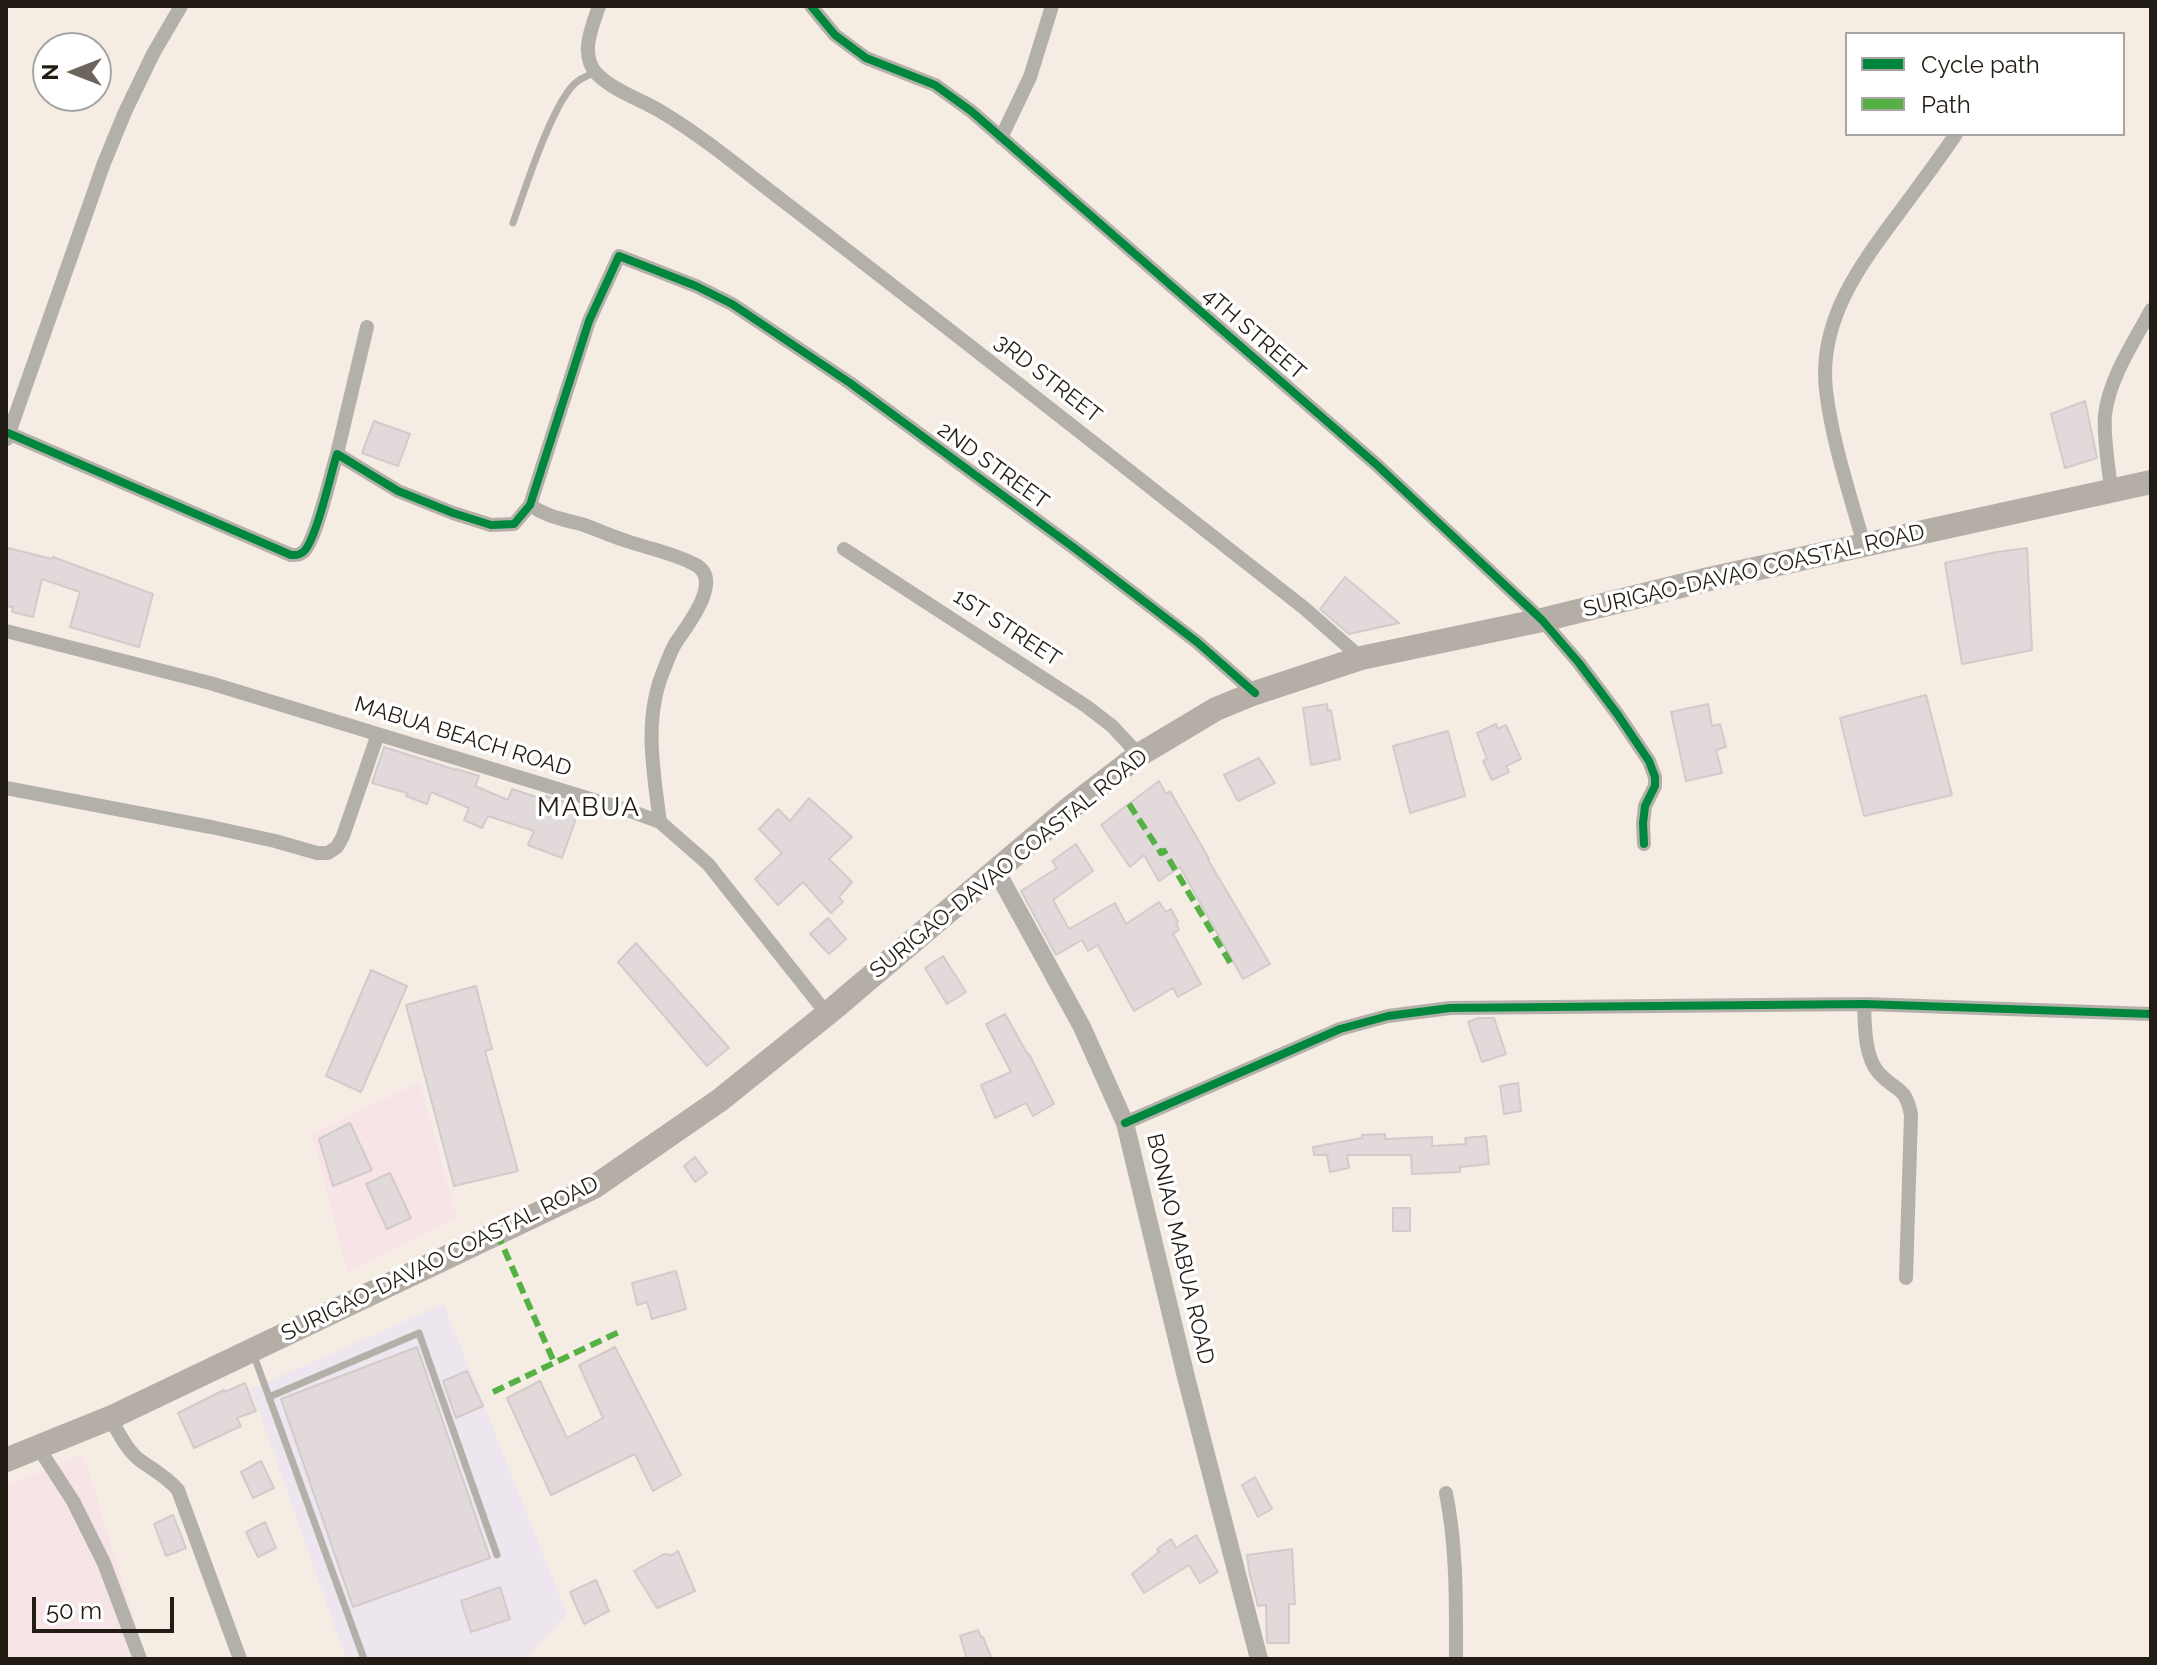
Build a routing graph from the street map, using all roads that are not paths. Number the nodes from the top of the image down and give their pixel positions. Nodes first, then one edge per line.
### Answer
1 (181, 6) edge
2 (599, 6) edge
3 (811, 6) edge
4 (1052, 6) edge
5 (595, 72) junction
6 (1955, 136) edge
7 (1001, 138) junction
8 (513, 223) dead end
9 (2151, 310) edge
10 (367, 327) dead end
11 (7, 437) edge
12 (337, 454) junction
13 (2151, 482) edge
14 (2111, 491) junction
15 (530, 505) junction
16 (1864, 545) junction
17 (844, 549) dead end
18 (1542, 620) junction
19 (6, 631) edge
20 (1361, 658) junction
21 (1255, 693) junction
22 (378, 734) junction
23 (1139, 755) junction
24 (6, 788) edge
25 (660, 822) junction
26 (1644, 844) dead end
27 (997, 872) junction
28 (1864, 1004) junction
29 (827, 1014) junction
30 (2151, 1014) edge
31 (1125, 1123) junction
32 (1906, 1278) dead end
33 (252, 1350) junction
34 (269, 1397) junction
35 (110, 1418) junction
36 (38, 1447) junction
37 (6, 1460) edge
38 (1446, 1493) dead end
39 (497, 1555) dead end
40 (140, 1659) edge
41 (240, 1659) edge
42 (364, 1659) edge
43 (1259, 1659) edge
44 (1456, 1659) edge

1 - 11 street
2 - 5 street
3 - 7 street, 4TH STREET
4 - 7 street
5 - 8 lane
5 - 20 street, 3RD STREET
6 - 16 street
7 - 18 street, 4TH STREET
9 - 14 street
10 - 12 street
11 - 12 street
12 - 15 street
13 - 14 highway, SURIGAO-DAVAO COASTAL ROAD
14 - 16 highway, SURIGAO-DAVAO COASTAL ROAD
15 - 21 street, 2ND STREET
15 - 25 street
16 - 18 highway, SURIGAO-DAVAO COASTAL ROAD
17 - 23 street, 1ST STREET
18 - 20 highway, SURIGAO-DAVAO COASTAL ROAD
18 - 26 street, 4TH STREET
19 - 22 street, MABUA BEACH ROAD
20 - 21 highway, SURIGAO-DAVAO COASTAL ROAD
21 - 23 highway, SURIGAO-DAVAO COASTAL ROAD
22 - 24 street
22 - 25 street, MABUA BEACH ROAD
23 - 27 highway, SURIGAO-DAVAO COASTAL ROAD
25 - 29 street, MABUA BEACH ROAD
27 - 29 highway, SURIGAO-DAVAO COASTAL ROAD
27 - 31 street, BONIAO MABUA ROAD
28 - 30 street
28 - 31 street
28 - 32 street
29 - 33 highway, SURIGAO-DAVAO COASTAL ROAD
31 - 43 street, BONIAO MABUA ROAD
33 - 34 lane
33 - 35 highway, SURIGAO-DAVAO COASTAL ROAD
34 - 39 lane
34 - 42 lane
35 - 36 highway, SURIGAO-DAVAO COASTAL ROAD
35 - 41 street
36 - 37 highway, SURIGAO-DAVAO COASTAL ROAD
36 - 40 street
38 - 44 street

